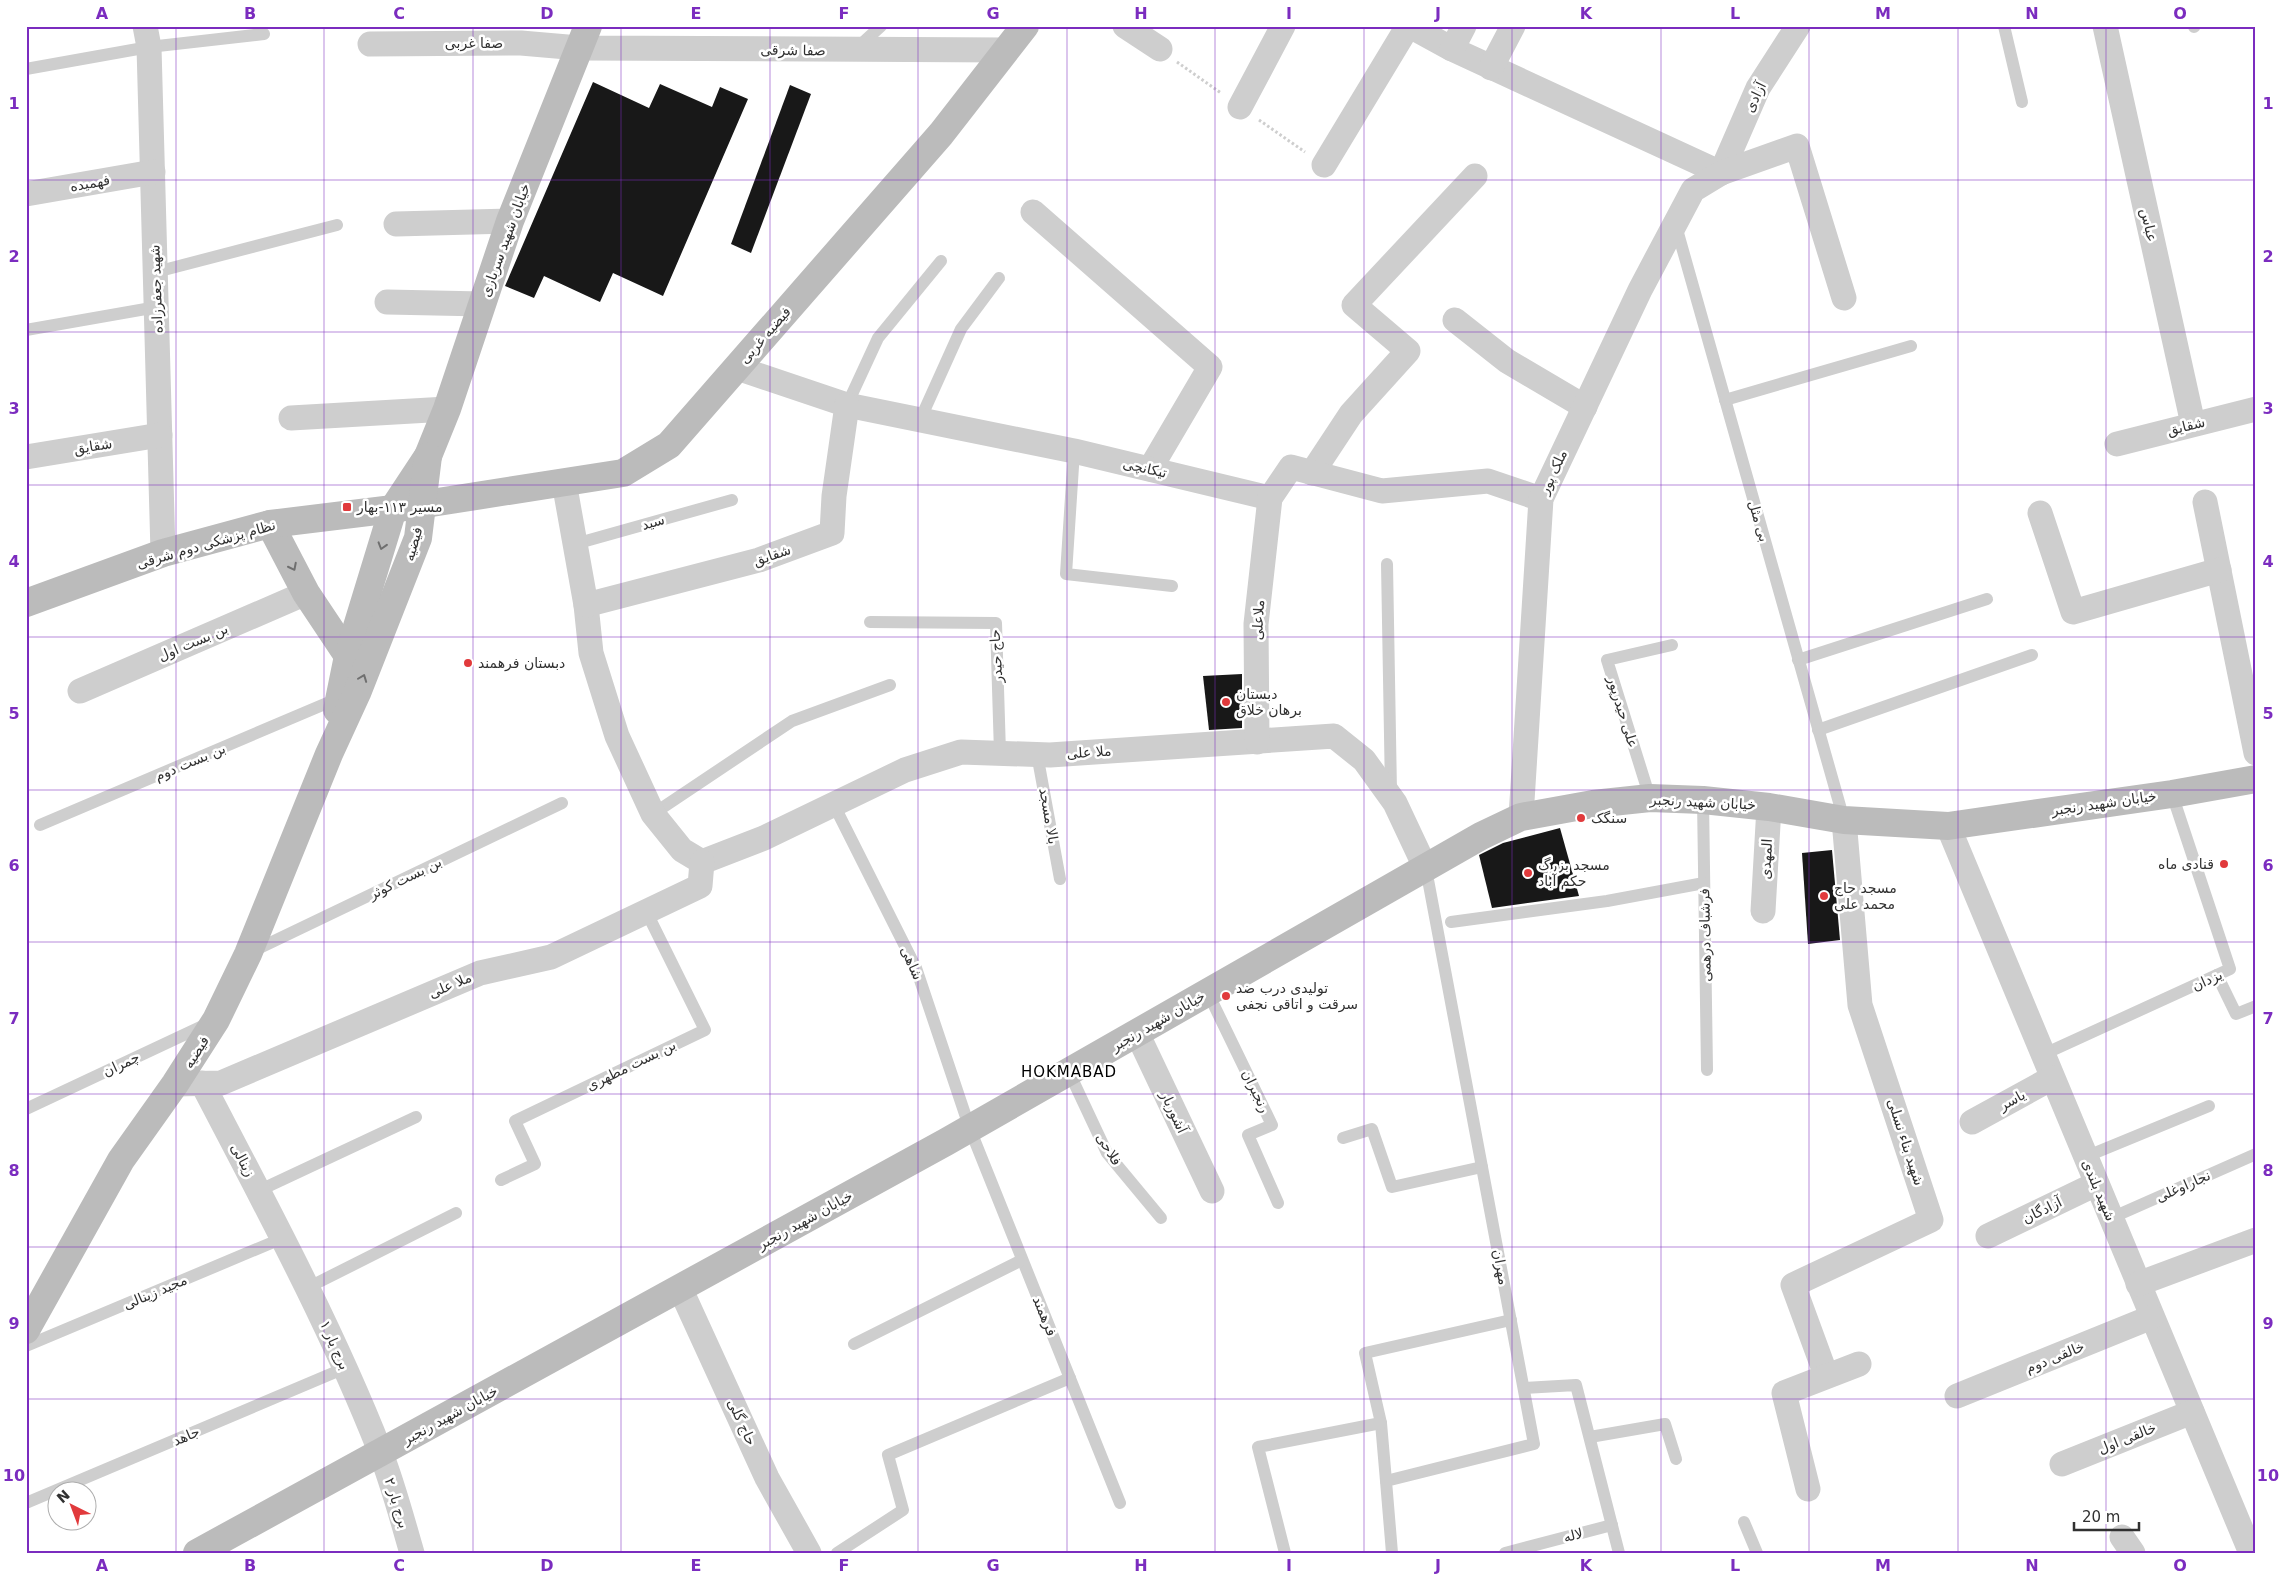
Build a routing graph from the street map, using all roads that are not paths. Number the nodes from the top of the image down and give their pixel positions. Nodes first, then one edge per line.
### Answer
1 (881, 26) edge
2 (1025, 26) edge
3 (1125, 26) edge
4 (1283, 26) edge
5 (1409, 26) edge
6 (1464, 26) edge
7 (1513, 26) edge
8 (1798, 26) edge
9 (2004, 26) edge
10 (2105, 26) edge
11 (264, 34) dead end
12 (521, 34) edge
13 (147, 37) edge
14 (584, 37) edge
15 (370, 44) dead end
16 (1160, 49) dead end
17 (855, 50) junction
18 (1007, 50) junction
19 (1452, 50) junction
20 (1491, 68) junction
21 (26, 69) edge
22 (2022, 102) dead end
23 (1240, 107) dead end
24 (1324, 165) dead end
25 (153, 172) junction
26 (1721, 173) junction
27 (1475, 176) dead end
28 (26, 194) edge
29 (1034, 212) dead end
30 (510, 221) junction
31 (1675, 223) junction
32 (396, 224) dead end
33 (338, 225) dead end
34 (941, 261) dead end
35 (156, 272) junction
36 (999, 278) dead end
37 (1844, 298) dead end
38 (387, 302) dead end
39 (482, 304) junction
40 (157, 306) junction
41 (1455, 320) dead end
42 (26, 330) edge
43 (1911, 346) dead end
44 (737, 368) junction
45 (1725, 400) junction
46 (847, 405) junction
47 (1585, 407) junction
48 (447, 409) junction
49 (2256, 409) edge
50 (291, 418) dead end
51 (920, 420) junction
52 (2193, 424) junction
53 (160, 435) junction
54 (2117, 444) dead end
55 (1074, 451) junction
56 (428, 456) junction
57 (26, 457) edge
58 (1150, 469) junction
59 (1312, 473) junction
60 (564, 482) junction
61 (1270, 498) junction
62 (1540, 499) junction
63 (732, 500) dead end
64 (2205, 502) dead end
65 (422, 504) junction
66 (393, 509) junction
67 (2040, 513) dead end
68 (270, 524) junction
69 (575, 544) junction
70 (164, 553) junction
71 (1387, 564) dead end
72 (2219, 570) junction
73 (1172, 586) dead end
74 (306, 593) junction
75 (1987, 599) dead end
76 (26, 603) edge
77 (586, 605) junction
78 (870, 622) dead end
79 (1672, 645) dead end
80 (2032, 655) dead end
81 (348, 656) junction
82 (1798, 660) junction
83 (890, 685) dead end
84 (80, 691) dead end
85 (340, 698) junction
86 (1818, 730) junction
87 (1257, 742) junction
88 (1000, 753) junction
89 (2256, 753) edge
90 (329, 754) junction
91 (1037, 754) junction
92 (2256, 779) edge
93 (2172, 794) junction
94 (1391, 797) junction
95 (1650, 798) junction
96 (1703, 800) junction
97 (562, 802) dead end
98 (834, 805) junction
99 (1769, 806) junction
100 (653, 814) junction
101 (1521, 817) junction
102 (1844, 820) junction
103 (40, 825) dead end
104 (1948, 826) junction
105 (702, 862) junction
106 (1426, 869) junction
107 (1060, 878) dead end
108 (1704, 883) junction
109 (1763, 911) dead end
110 (648, 913) junction
111 (1451, 922) dead end
112 (248, 954) junction
113 (2217, 975) junction
114 (1208, 993) junction
115 (2256, 1006) edge
116 (216, 1020) junction
117 (1137, 1033) junction
118 (2042, 1055) junction
119 (1707, 1070) dead end
120 (1069, 1072) junction
121 (2052, 1078) junction
122 (189, 1084) junction
123 (2209, 1106) dead end
124 (26, 1109) edge
125 (416, 1117) dead end
126 (1972, 1122) dead end
127 (970, 1129) junction
128 (1343, 1138) dead end
129 (2256, 1154) edge
130 (2085, 1157) junction
131 (1482, 1167) junction
132 (501, 1180) dead end
133 (2096, 1184) junction
134 (258, 1190) junction
135 (1212, 1191) dead end
136 (1278, 1203) dead end
137 (456, 1213) dead end
138 (1161, 1218) dead end
139 (2111, 1218) junction
140 (1988, 1236) dead end
141 (283, 1238) junction
142 (2256, 1240) edge
143 (1022, 1260) junction
144 (2138, 1284) junction
145 (309, 1287) junction
146 (680, 1288) junction
147 (2152, 1317) junction
148 (1511, 1320) junction
149 (26, 1330) edge
150 (854, 1344) dead end
151 (26, 1346) edge
152 (1859, 1364) dead end
153 (345, 1368) junction
154 (1826, 1375) junction
155 (1070, 1378) junction
156 (1524, 1388) junction
157 (1957, 1396) dead end
158 (2192, 1412) junction
159 (1381, 1423) junction
160 (1590, 1438) junction
161 (381, 1454) junction
162 (1676, 1459) dead end
163 (2062, 1464) dead end
164 (1386, 1481) junction
165 (1808, 1489) dead end
166 (26, 1503) edge
167 (1120, 1503) dead end
168 (1744, 1522) dead end
169 (1612, 1525) junction
170 (197, 1553) edge
171 (412, 1553) edge
172 (809, 1553) edge
173 (837, 1553) edge
174 (1285, 1553) edge
175 (1392, 1553) edge
176 (1505, 1553) edge
177 (1619, 1553) edge
178 (1757, 1553) edge
179 (2251, 1553) edge

1 - 17 lane
2 - 18 street, فیضیه غربی
3 - 16 street
4 - 23 street
5 - 19 street
5 - 24 street
6 - 19 street
7 - 20 street
8 - 26 street, آزادی
9 - 22 lane
10 - 52 street, عباس
11 - 13 lane
12 - 14 street, صفا غربی
12 - 15 street, صفا غربی
13 - 21 lane
13 - 25 street, شهید جعفرزاده
14 - 17 street, صفا شرقی
14 - 30 street, خیابان شهید سربازی
17 - 18 street, صفا شرقی
18 - 44 street, فیضیه غربی
19 - 20 street
20 - 26 street
25 - 28 street, فهمیده
25 - 35 street, شهید جعفرزاده
26 - 31 street, ملک پور
26 - 37 street, ملک پور
27 - 59 street
29 - 58 street
30 - 32 street
30 - 39 street, خیابان شهید سربازی
31 - 45 lane, بی مثل
31 - 47 street, ملک پور
33 - 35 lane
34 - 46 lane
35 - 40 street, شهید جعفرزاده
36 - 51 lane
38 - 39 street
39 - 48 street, خیابان شهید سربازی
40 - 42 lane
40 - 53 street, شهید جعفرزاده
41 - 47 street
43 - 45 lane
44 - 46 street, تیکانچی
44 - 60 street, فیضیه غربی
45 - 82 lane, بی مثل
46 - 51 street, تیکانچی
46 - 77 street, شقایق
47 - 62 street, ملک پور
48 - 50 street
48 - 56 street, خیابان شهید سربازی
49 - 52 street, شقایق
51 - 55 street, تیکانچی
52 - 54 street, شقایق
53 - 57 street, شقایق
53 - 70 street, شهید جعفرزاده
55 - 58 street, تیکانچی
55 - 73 lane
56 - 65 street, فیضیه
56 - 66 street, فیضیه
58 - 61 street, تیکانچی
59 - 61 street
59 - 62 street
60 - 65 street, فیضیه غربی
60 - 69 street
61 - 87 street, ملاعلی
62 - 101 street, ملک پور
63 - 69 lane, سید
64 - 72 street
65 - 66 street, نظام پزشکی دوم شرقی
90 -> 65 street, فیضیه
66 - 68 street, نظام پزشکی دوم شرقی
66 -> 81 street, فیضیه
67 - 72 street
68 - 70 street, نظام پزشکی دوم شرقی
68 -> 74 street
69 - 77 street
70 - 76 street, نظام پزشکی دوم شرقی
71 - 94 lane
72 - 89 street
74 - 81 street
74 - 84 street, بن بست اول
75 - 82 lane
77 - 100 street
78 - 88 lane, حاج حیدر
79 - 95 lane, علی‌ حیدرپور
80 - 86 lane
81 - 85 street, فیضیه
82 - 86 lane, بی مثل
83 - 100 lane
85 - 90 street, فیضیه
85 - 103 lane, بن بست دوم
86 - 102 lane, بی مثل
87 - 91 street, ملا علی
87 - 94 street, ملا علی
88 - 91 street, ملا علی
88 - 98 street, ملا علی
90 - 112 street, فیضیه
91 - 107 lane, بالا مسجد
92 - 93 street, خیابان شهید رنجبر
93 - 104 street, خیابان شهید رنجبر
93 - 113 lane, یزدان
94 - 106 street, ملا علی
95 - 96 street, خیابان شهید رنجبر
95 - 101 street, خیابان شهید رنجبر
96 - 99 street, خیابان شهید رنجبر
96 - 108 lane, فرشباف درهمی
97 - 112 lane, بن بست کوثر
98 - 105 street, ملا علی
98 - 127 lane, شاهی
99 - 102 street, خیابان شهید رنجبر
99 - 109 street, المهدی
100 - 105 street
101 - 106 street, خیابان شهید رنجبر
102 - 104 street, خیابان شهید رنجبر
102 - 154 street, شهید بناء نسلی
104 - 118 street, شهید بلندی
105 - 110 street, ملا علی
106 - 114 street, خیابان شهید رنجبر
106 - 131 lane, مهران
108 - 111 lane
108 - 119 lane, فرشباف درهمی
110 - 122 street, ملا علی
110 - 132 lane, بن بست مطهری
112 - 116 street, فیضیه
113 - 115 lane
113 - 118 lane, یزدان
114 - 117 street, خیابان شهید رنجبر
114 - 136 lane, رنجبران
116 - 122 street, فیضیه
116 - 124 lane, چمران
117 - 120 street, خیابان شهید رنجبر
117 - 135 street, آشوربار
118 - 121 street, شهید بلندی
120 - 127 street, خیابان شهید رنجبر
120 - 138 lane, فلاحی
121 - 126 street, یاسر
121 - 130 street, شهید بلندی
122 - 134 street, زینالی
122 - 149 street, فیضیه
123 - 130 lane
125 - 134 lane
127 - 143 lane, فرهمند
127 - 146 street, خیابان شهید رنجبر
128 - 131 lane
129 - 139 lane, نجاراوغلی
130 - 133 street, شهید بلندی
131 - 148 lane, مهران
133 - 139 street, شهید بلندی
133 - 140 street, آزادگان
134 - 141 street, زینالی
137 - 145 lane
139 - 144 street, شهید بلندی
141 - 145 street, برج یار ۱
141 - 151 lane, مجید زینالی
142 - 144 street
143 - 150 lane
143 - 155 lane, فرهمند
144 - 147 street, شهید بلندی
145 - 153 street, برج یار ۱
146 - 161 street, خیابان شهید رنجبر
146 - 172 street, حاج گلی
147 - 157 street, خالقی دوم
147 - 158 street, شهید بلندی
148 - 156 lane, مهران
148 - 159 lane
152 - 154 street
153 - 161 street, برج یار ۱
153 - 166 lane, جاهد
154 - 165 street
155 - 167 lane, فرهمند
155 - 173 lane
156 - 160 lane
156 - 164 lane, مهران
158 - 163 street, خالقی اول
158 - 179 street, شهید بلندی
159 - 164 lane
159 - 174 lane
160 - 162 lane
160 - 169 lane
161 - 170 street, خیابان شهید رنجبر
161 - 171 street, برج بار ۲
164 - 175 lane
168 - 178 lane
169 - 176 lane, لاله
169 - 177 lane

